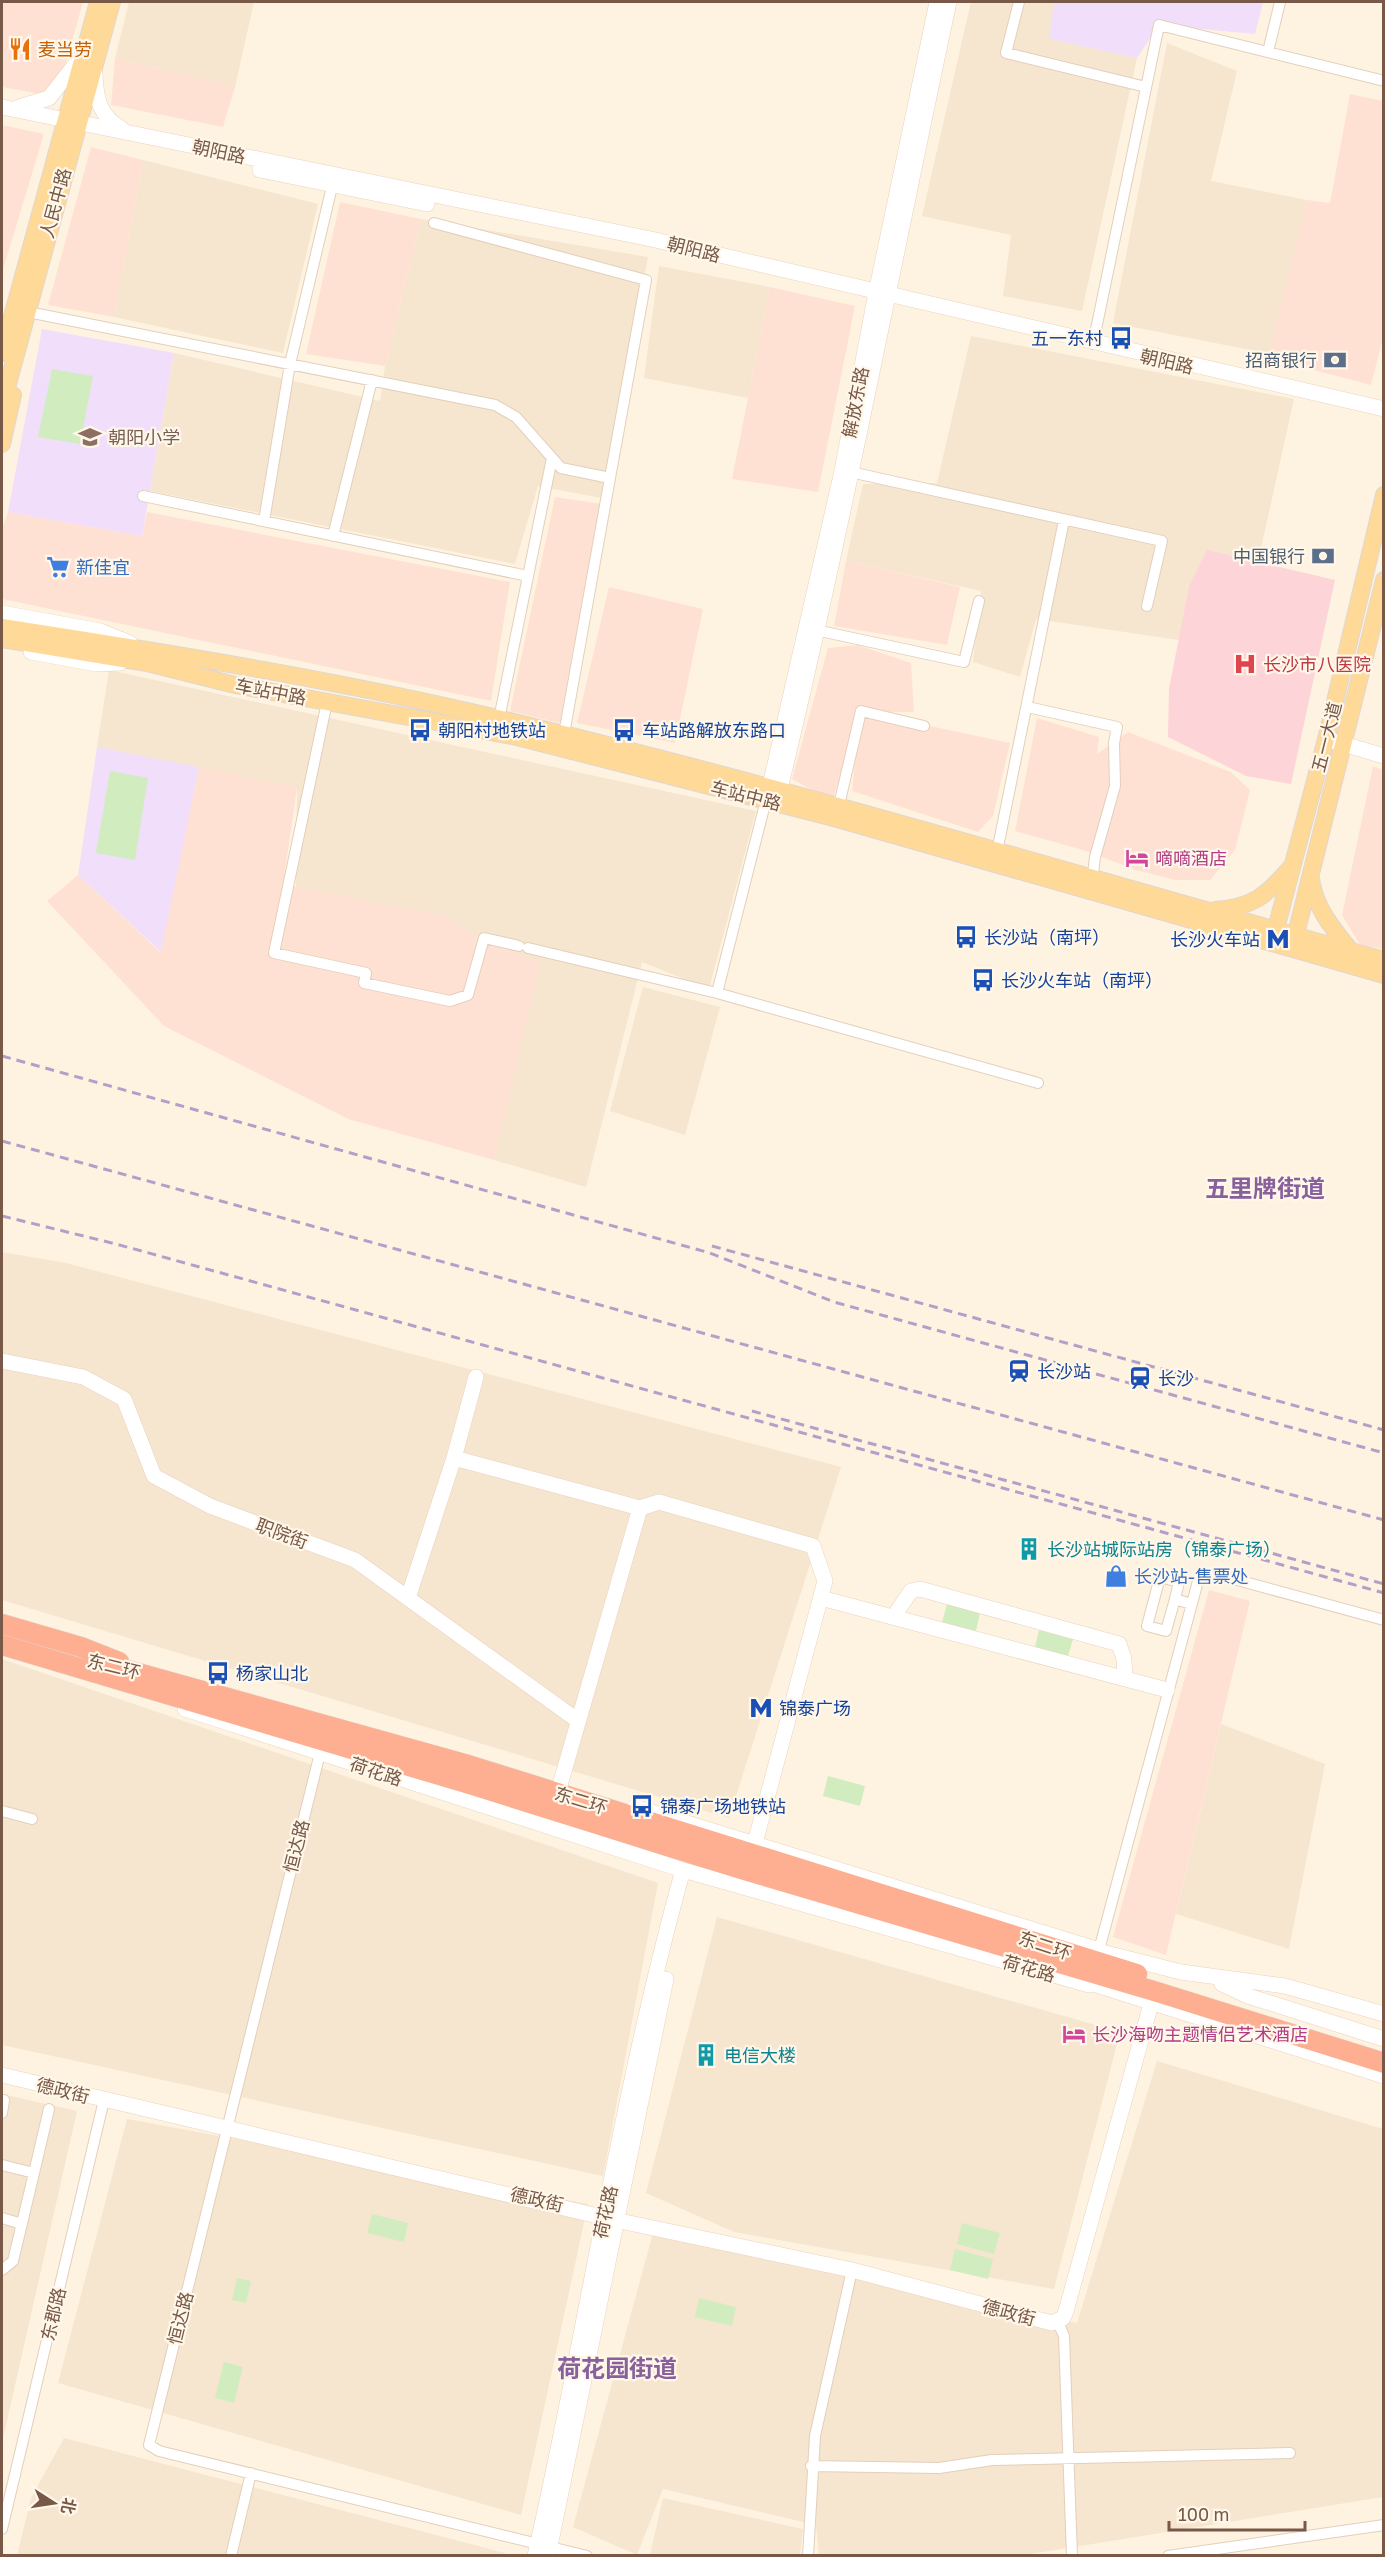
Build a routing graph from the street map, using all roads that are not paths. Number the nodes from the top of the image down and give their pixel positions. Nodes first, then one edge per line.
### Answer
1 (98, 2) edge
2 (112, 2) edge
3 (937, 2) edge
4 (949, 2) edge
5 (1019, 2) edge
6 (1280, 2) edge
7 (1268, 52) junction
8 (89, 59) junction
9 (1383, 81) edge
10 (1146, 87) junction
11 (4, 110) edge
12 (70, 124) junction
13 (127, 132) junction
14 (333, 181) junction
15 (434, 224) dead end
16 (30, 270) junction
17 (881, 297) junction
18 (33, 314) junction
19 (2, 327) edge
20 (1093, 344) junction
21 (2, 353) edge
22 (290, 364) junction
23 (372, 380) junction
24 (2, 406) edge
25 (1383, 410) edge
26 (1383, 416) edge
27 (2, 444) edge
28 (552, 458) junction
29 (848, 472) junction
30 (610, 478) junction
31 (1383, 495) edge
32 (143, 496) dead end
33 (1064, 520) junction
34 (264, 521) junction
35 (333, 536) junction
36 (528, 576) junction
37 (1383, 580) edge
38 (978, 601) dead end
39 (1147, 606) dead end
40 (2, 612) edge
41 (2, 627) edge
42 (813, 629) junction
43 (2, 639) edge
44 (2, 646) edge
45 (102, 650) junction
46 (148, 657) junction
47 (327, 702) junction
48 (1032, 708) dead end
49 (498, 719) junction
50 (924, 726) dead end
51 (564, 734) junction
52 (1334, 741) junction
53 (1383, 756) edge
54 (772, 792) junction
55 (839, 805) junction
56 (997, 852) junction
57 (1295, 862) junction
58 (1310, 876) junction
59 (1091, 885) junction
60 (1207, 911) junction
61 (1274, 937) junction
62 (1294, 943) junction
63 (1351, 951) junction
64 (1383, 960) edge
65 (1383, 975) edge
66 (717, 993) junction
67 (1038, 1083) dead end
68 (2, 1361) edge
69 (476, 1377) dead end
70 (454, 1458) junction
71 (640, 1508) junction
72 (408, 1598) junction
73 (821, 1598) junction
74 (1175, 1599) junction
75 (1191, 1604) junction
76 (896, 1618) junction
77 (1383, 1620) edge
78 (2, 1624) edge
79 (2, 1634) edge
80 (2, 1645) edge
81 (81, 1647) junction
82 (2, 1652) edge
83 (51, 1655) junction
84 (69, 1671) junction
85 (1125, 1679) junction
86 (153, 1684) junction
87 (1167, 1690) junction
88 (577, 1720) junction
89 (320, 1753) junction
90 (560, 1785) junction
91 (2, 1811) edge
92 (32, 1818) dead end
93 (645, 1840) junction
94 (755, 1843) junction
95 (653, 1861) junction
96 (744, 1870) junction
97 (688, 1872) junction
98 (720, 1880) junction
99 (1042, 1951) junction
100 (1099, 1969) junction
101 (1247, 1990) junction
102 (1151, 2004) junction
103 (1383, 2014) edge
104 (1383, 2030) edge
105 (1383, 2039) edge
106 (1383, 2050) edge
107 (1383, 2063) edge
108 (2, 2075) edge
109 (1383, 2075) edge
110 (4, 2100) dead end
111 (104, 2100) junction
112 (49, 2109) dead end
113 (2, 2113) edge
114 (227, 2128) junction
115 (2, 2164) edge
116 (34, 2173) junction
117 (2, 2218) edge
118 (609, 2218) junction
119 (22, 2224) junction
120 (2, 2270) edge
121 (852, 2270) junction
122 (1062, 2316) junction
123 (1290, 2453) dead end
124 (1069, 2458) junction
125 (811, 2466) junction
126 (251, 2473) junction
127 (1383, 2525) edge
128 (2, 2529) edge
129 (543, 2551) edge
130 (231, 2556) edge
131 (587, 2556) edge
132 (808, 2556) edge
133 (1072, 2556) edge
134 (1168, 2556) edge

1 - 8 main road, 人民中路
2 - 8 main road, 人民中路
3 - 17 street, 解放东路
4 - 17 street, 解放东路
5 - 10 street
6 - 7 street
7 - 9 street
7 - 10 street
8 - 11 street
8 - 12 main road, 人民中路
8 - 13 street
10 - 20 street
11 - 12 street, 朝阳路
12 - 13 street, 朝阳路
12 - 14 street, 朝阳路
12 - 16 main road, 人民中路
13 - 14 street, 朝阳路
14 - 17 street, 朝阳路
14 - 22 street
15 - 30 street
16 - 18 main road
16 - 19 main road
16 - 21 main road, 人民中路
16 - 24 main road, 人民中路
17 - 20 street, 朝阳路
17 - 26 street, 朝阳路
17 - 29 street, 解放东路
18 - 22 street
18 - 27 main road
20 - 25 street, 朝阳路
22 - 23 street
22 - 34 street
23 - 28 street
23 - 35 street
28 - 30 street
28 - 36 street
29 - 33 street
29 - 42 street, 解放东路
30 - 51 street
31 - 52 main road, 五一大道
32 - 34 street
33 - 39 street
33 - 56 street
34 - 35 street
35 - 36 street
36 - 49 street
37 - 52 main road, 五一大道
38 - 42 street
40 - 46 street
41 - 45 main road
42 - 54 street, 解放东路
43 - 45 main road
44 - 46 street
45 - 46 main road, 车站中路
46 - 47 main road, 车站中路
46 - 49 main road, 车站中路
47 - 54 main road, 车站中路
47 - 66 street
48 - 59 street
49 - 51 main road, 车站中路
50 - 55 street
51 - 54 main road, 车站中路
52 - 53 street
52 - 57 main road, 五一大道
52 - 58 main road, 五一大道
54 - 55 main road, 车站中路
54 - 59 main road, 车站中路
54 - 66 street
55 - 56 main road, 车站中路
56 - 59 main road, 车站中路
57 - 60 main road
57 - 61 main road, 五一大道
58 - 62 main road, 五一大道
58 - 63 main road
59 - 60 main road, 车站中路
59 - 61 main road, 车站中路
60 - 61 main road, 车站中路
61 - 62 main road, 车站中路
62 - 63 main road, 车站中路
62 - 65 main road, 车站中路
63 - 64 main road, 车站中路
66 - 67 street
68 - 72 street, 职院街
69 - 70 street
70 - 71 street
70 - 72 street
71 - 73 street
71 - 88 street
72 - 88 street, 职院街
73 - 76 street
73 - 94 street
74 - 74 street
74 - 75 street
75 - 77 street
75 - 87 street
76 - 85 street
76 - 85 street
78 - 81 highway
79 - 83 highway
80 - 83 highway
81 - 86 highway
81 - 90 street
82 - 84 highway
83 - 86 highway, 东二环
84 - 86 highway
84 - 89 street, 荷花路
85 - 87 street
86 - 93 highway, 东二环
86 - 99 highway, 东二环
87 - 100 street
88 - 90 street
89 - 95 street, 荷花路
89 - 114 street, 恒达路
90 - 94 street
91 - 92 street
93 - 95 street
93 - 96 highway, 东二环
94 - 100 street
95 - 97 street, 荷花路
96 - 98 street
96 - 99 highway, 东二环
97 - 98 street, 荷花路
97 - 118 street, 荷花路
98 - 100 street, 荷花路
99 - 100 highway, 东二环
99 - 100 street
100 - 101 street
100 - 102 street
100 - 106 highway
100 - 107 highway
101 - 103 street
101 - 104 street
101 - 105 street
102 - 109 street
102 - 122 street
108 - 111 street, 德政街
110 - 113 street
111 - 114 street, 德政街
111 - 128 street, 东郡路
112 - 116 street
114 - 118 street, 德政街
114 - 126 street, 恒达路
115 - 116 street
116 - 119 street
117 - 119 street
118 - 121 street, 德政街
118 - 129 street, 荷花路
119 - 120 street
121 - 122 street, 德政街
121 - 125 street
122 - 124 street
123 - 124 street
124 - 125 street
124 - 133 street
125 - 132 street
126 - 129 street, 恒达路
126 - 130 street
127 - 134 street
129 - 131 street, 恒达路

